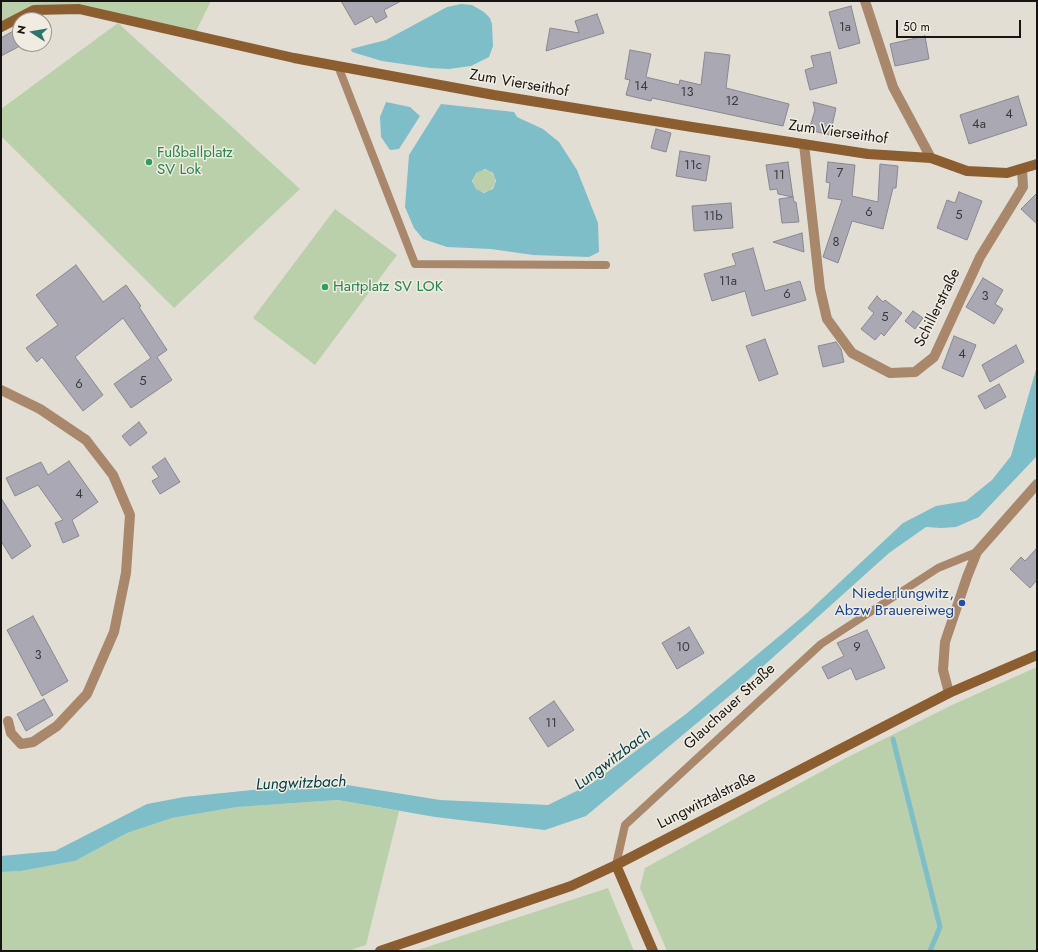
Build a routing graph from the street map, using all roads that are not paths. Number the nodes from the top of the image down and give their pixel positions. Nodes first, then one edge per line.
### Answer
1 (866, 1) edge
2 (1, 27) edge
3 (338, 66) junction
4 (804, 144) junction
5 (931, 158) junction
6 (1037, 164) edge
7 (1022, 168) junction
8 (606, 265) dead end
9 (1, 390) edge
10 (1037, 484) edge
11 (977, 552) junction
12 (1037, 655) edge
13 (949, 693) junction
14 (8, 721) dead end
15 (616, 865) junction
16 (380, 951) edge
17 (653, 951) edge

1 - 5 street
2 - 3 street, Zum Vierseithof
3 - 4 street, Zum Vierseithof
3 - 8 lane
4 - 5 street, Zum Vierseithof
4 - 7 street, Schillerstraße
5 - 7 street, Zum Vierseithof
6 - 7 street, Zum Vierseithof
9 - 14 street
10 - 11 street, Glauchauer Straße
11 - 13 street, Glauchauer Straße
11 - 15 lane, Glauchauer Straße
12 - 13 street, Lungwitztalstraße
13 - 15 street, Lungwitztalstraße
15 - 16 street, Lungwitztalstraße
15 - 17 street

